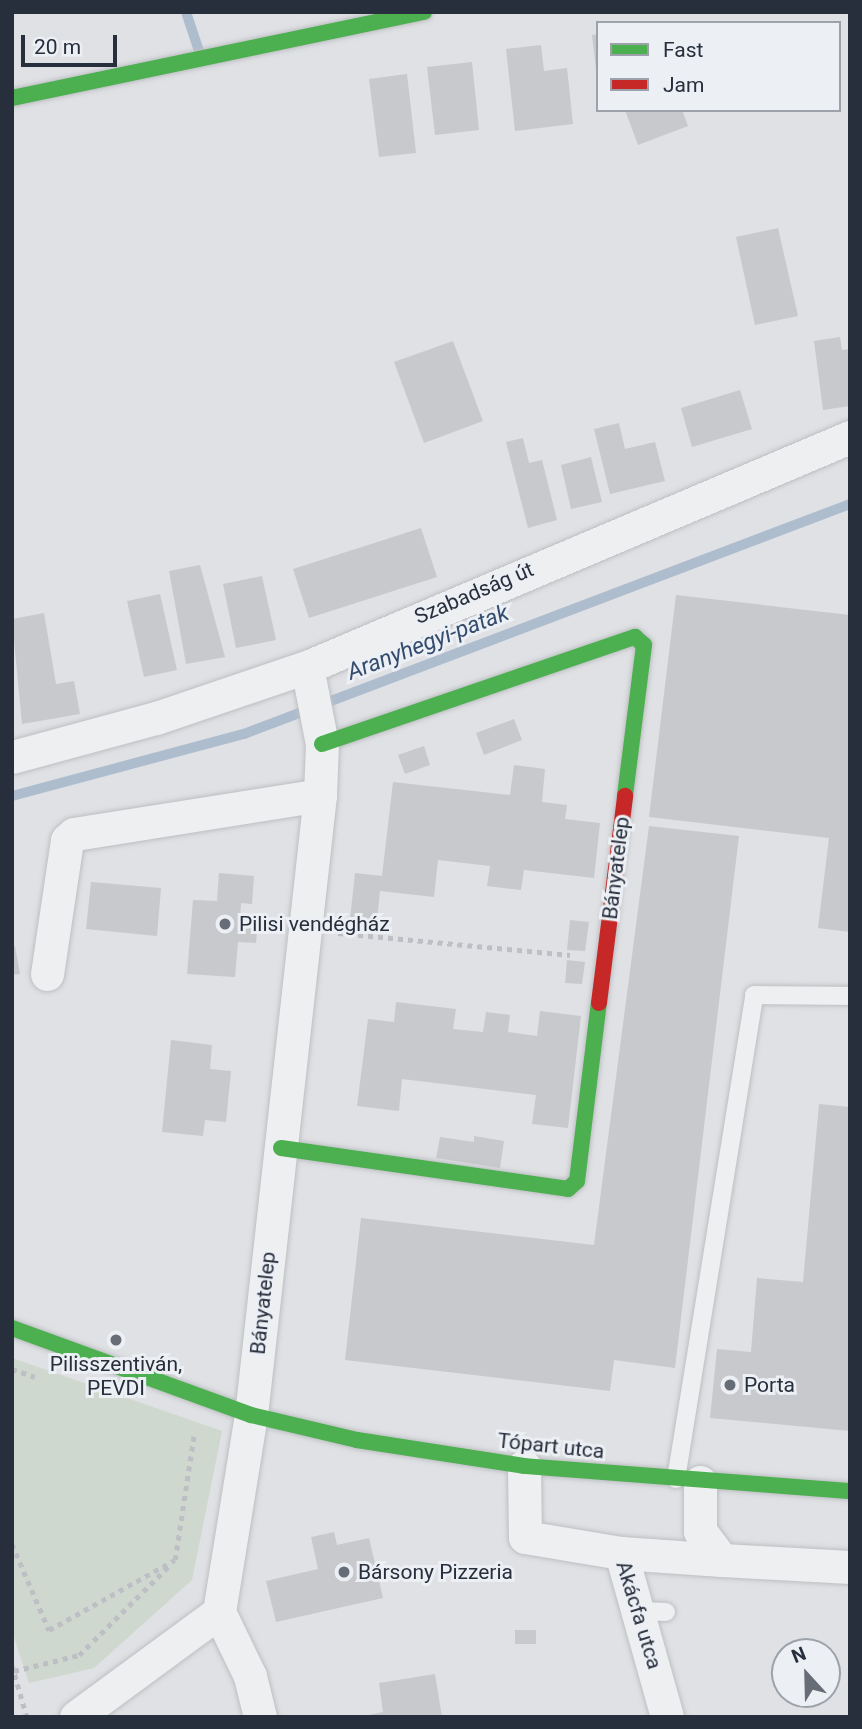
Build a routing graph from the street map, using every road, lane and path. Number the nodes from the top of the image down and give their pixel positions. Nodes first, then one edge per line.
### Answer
1 (424, 12) edge
2 (12, 98) edge
3 (850, 437) edge
4 (308, 671) junction
5 (321, 738) junction
6 (12, 757) edge
7 (320, 795) junction
8 (306, 930) junction
9 (605, 959) junction
10 (47, 974) dead end
11 (850, 996) edge
12 (281, 1148) junction
13 (12, 1328) edge
14 (12, 1369) edge
15 (49, 1382) dead end
16 (251, 1415) junction
17 (185, 1431) dead end
18 (524, 1466) junction
19 (688, 1480) junction
20 (850, 1491) edge
21 (12, 1544) edge
22 (621, 1553) junction
23 (175, 1560) junction
24 (722, 1560) junction
25 (850, 1567) edge
26 (219, 1612) junction
27 (13, 1668) edge
28 (27, 1717) edge
29 (76, 1717) edge
30 (260, 1717) edge
31 (667, 1717) edge

1 - 2 street
3 - 4 street, Szabadság út
4 - 5 street
4 - 6 street, Szabadság út
5 - 7 street, Bányatelep
5 - 9 street, Bányatelep
7 - 8 street, Bányatelep
7 - 10 street
8 - 9 path
8 - 12 street, Bányatelep
9 - 12 street, Bányatelep
11 - 19 lane
12 - 16 street, Bányatelep
13 - 16 street
14 - 15 path
16 - 18 street, Tópart utca
16 - 26 street, Bányatelep
17 - 23 path
18 - 19 street, Tópart utca
18 - 22 street, Akácfa utca
19 - 20 street, Tópart utca
19 - 24 street
21 - 23 path
22 - 24 street
22 - 31 street, Akácfa utca
23 - 27 path
24 - 25 street
26 - 29 street
26 - 30 street
27 - 28 path

